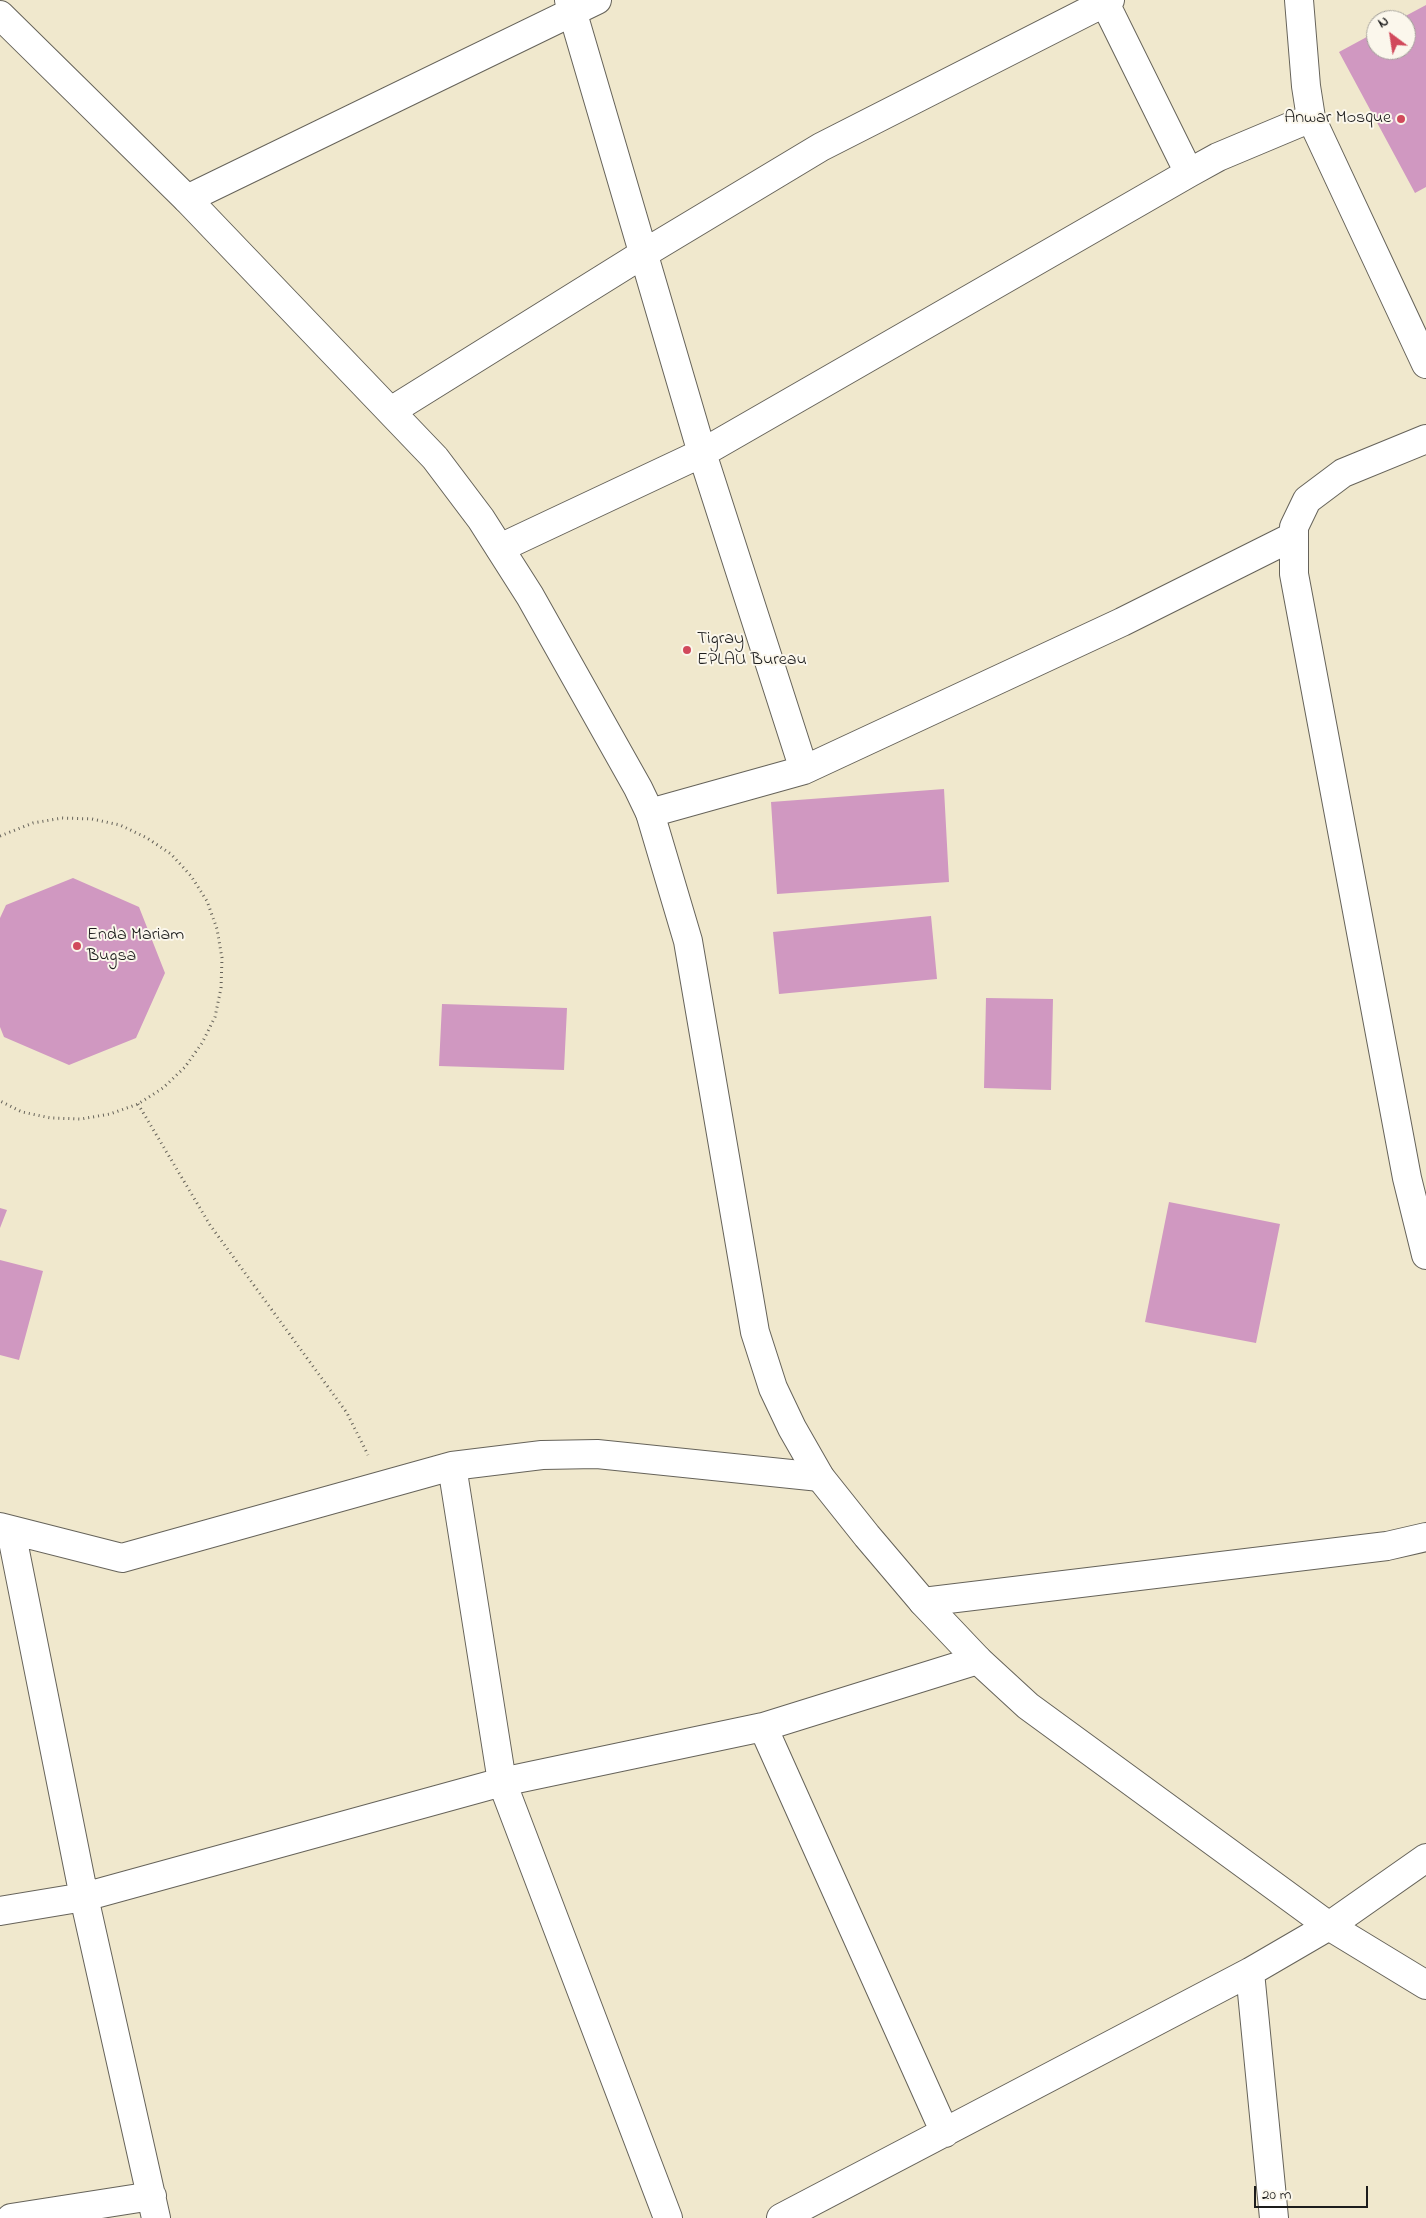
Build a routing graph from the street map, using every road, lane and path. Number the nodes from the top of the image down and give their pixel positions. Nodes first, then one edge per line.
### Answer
1 (597, 0) edge
2 (1299, 0) edge
3 (1108, 1) edge
4 (571, 6) edge
5 (0, 15) edge
6 (1311, 118) junction
7 (1189, 173) junction
8 (187, 199) junction
9 (643, 254) junction
10 (1424, 356) edge
11 (391, 410) junction
12 (1426, 439) edge
13 (702, 453) junction
14 (1294, 536) junction
15 (500, 548) junction
16 (804, 770) junction
17 (650, 813) junction
18 (0, 836) edge
19 (0, 1101) edge
20 (138, 1104) junction
21 (1426, 1255) edge
22 (452, 1466) junction
23 (820, 1477) junction
24 (384, 1485) junction
25 (6, 1529) edge
26 (1426, 1537) edge
27 (923, 1602) junction
28 (978, 1660) junction
29 (763, 1727) junction
30 (502, 1782) junction
31 (1426, 1858) edge
32 (84, 1897) junction
33 (0, 1911) edge
34 (1329, 1926) junction
35 (1250, 1972) junction
36 (1426, 1985) edge
37 (945, 2133) junction
38 (154, 2207) edge
39 (788, 2216) edge
40 (12, 2218) edge
41 (668, 2218) edge
42 (1274, 2218) edge

1 - 4 street
2 - 6 street
3 - 7 street
3 - 9 street
4 - 8 street
4 - 9 street
5 - 8 street
6 - 7 street
6 - 10 street
7 - 13 street
8 - 11 street
9 - 11 street
9 - 13 street
11 - 15 street
12 - 14 street
13 - 15 street
13 - 16 street
14 - 16 street
14 - 21 street
15 - 17 street
16 - 17 street
17 - 23 street
18 - 20 path
19 - 20 path
20 - 24 path
22 - 23 street
22 - 24 street
22 - 30 street
23 - 27 street
24 - 25 street
25 - 32 street
26 - 27 street
27 - 28 street
28 - 29 street
28 - 34 street
29 - 30 street
29 - 37 street
30 - 32 street
30 - 41 street
31 - 34 street
32 - 33 street
32 - 38 street
34 - 35 street
34 - 36 street
35 - 37 street
35 - 42 street
37 - 39 street
38 - 40 street

